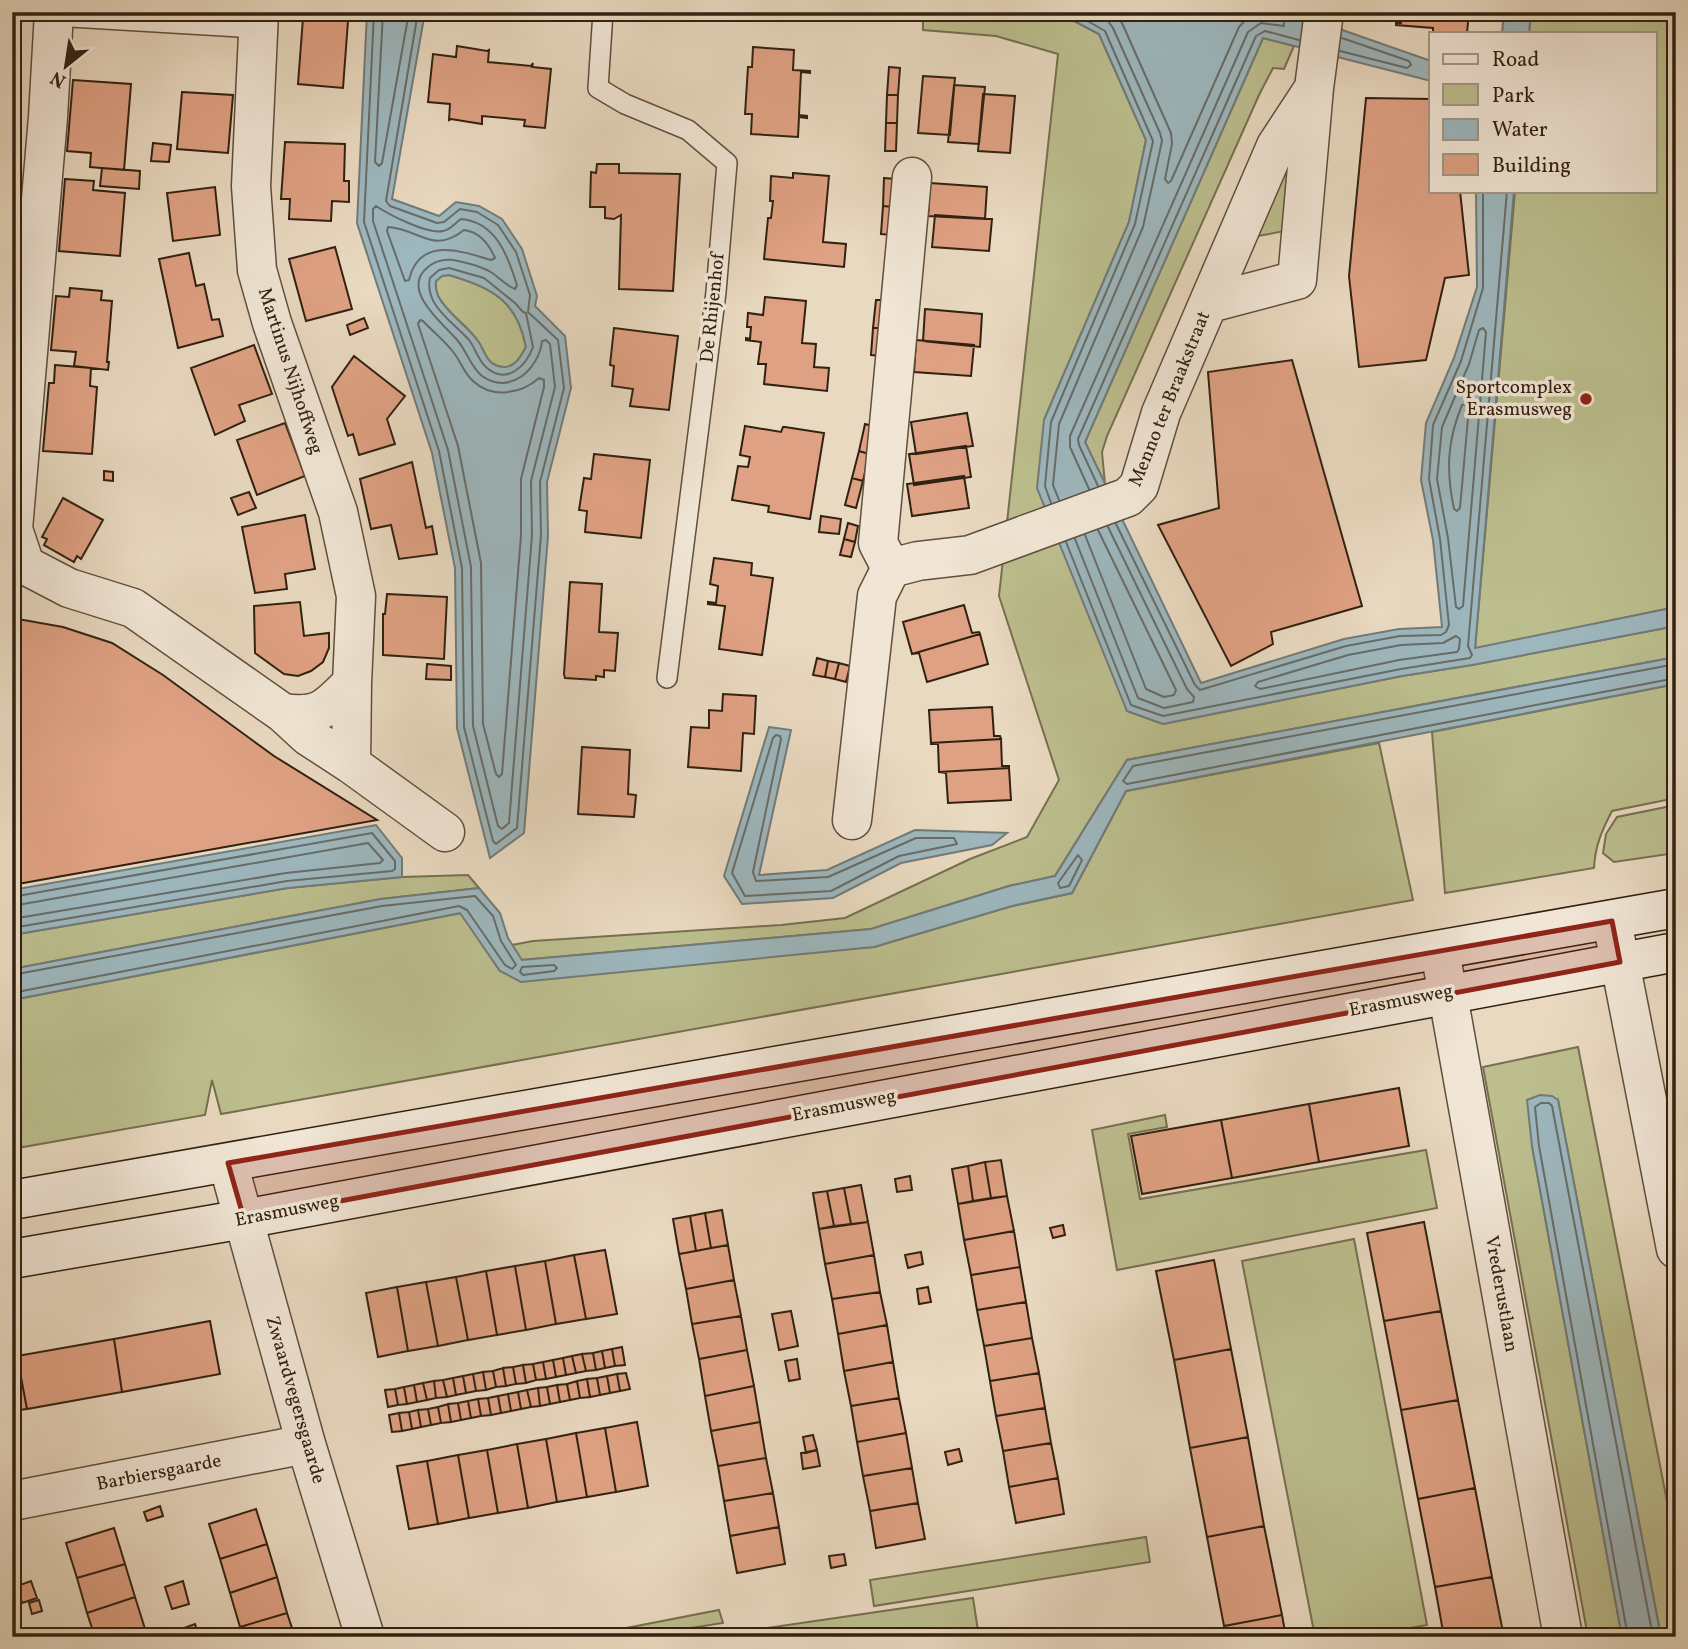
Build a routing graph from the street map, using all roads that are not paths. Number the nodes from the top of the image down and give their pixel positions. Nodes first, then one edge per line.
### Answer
1 (603, 12) edge
2 (1324, 12) edge
3 (54, 14) edge
4 (259, 20) edge
5 (1315, 81) junction
6 (912, 177) dead end
7 (1210, 303) junction
8 (891, 568) junction
9 (667, 678) dead end
10 (352, 683) junction
11 (283, 713) junction
12 (351, 764) junction
13 (852, 820) dead end
14 (445, 832) dead end
15 (1676, 908) edge
16 (1612, 920) junction
17 (1440, 951) junction
18 (1676, 952) edge
19 (1620, 962) junction
20 (1449, 992) junction
21 (228, 1163) junction
22 (12, 1200) edge
23 (244, 1219) junction
24 (1676, 1249) edge
25 (12, 1259) edge
26 (306, 1444) junction
27 (12, 1502) edge
28 (365, 1637) edge
29 (1563, 1637) edge

1 - 9 lane, De Rhijenhof
2 - 5 street, Menno ter Braakstraat
3 - 4 lane
3 - 11 street
4 - 10 street, Martinus Nijhoffweg
5 - 7 street, Menno ter Braakstraat
5 - 7 street, Menno ter Braakstraat
6 - 8 street
7 - 8 street, Menno ter Braakstraat
8 - 13 street
10 - 11 street
10 - 12 street, Martinus Nijhoffweg
11 - 12 street
12 - 14 street
15 - 16 street
16 - 17 street
16 - 19 street
17 - 20 street, Vrederustlaan
17 - 21 street
18 - 19 street, Erasmusweg
19 - 20 street, Erasmusweg
19 - 24 street
20 - 23 street, Erasmusweg
20 - 29 street, Vrederustlaan
21 - 22 street
21 - 23 street, Zwaardvegersgaarde
23 - 25 street, Erasmusweg
23 - 26 street, Zwaardvegersgaarde
26 - 27 street, Barbiersgaarde
26 - 28 street, Zwaardvegersgaarde

